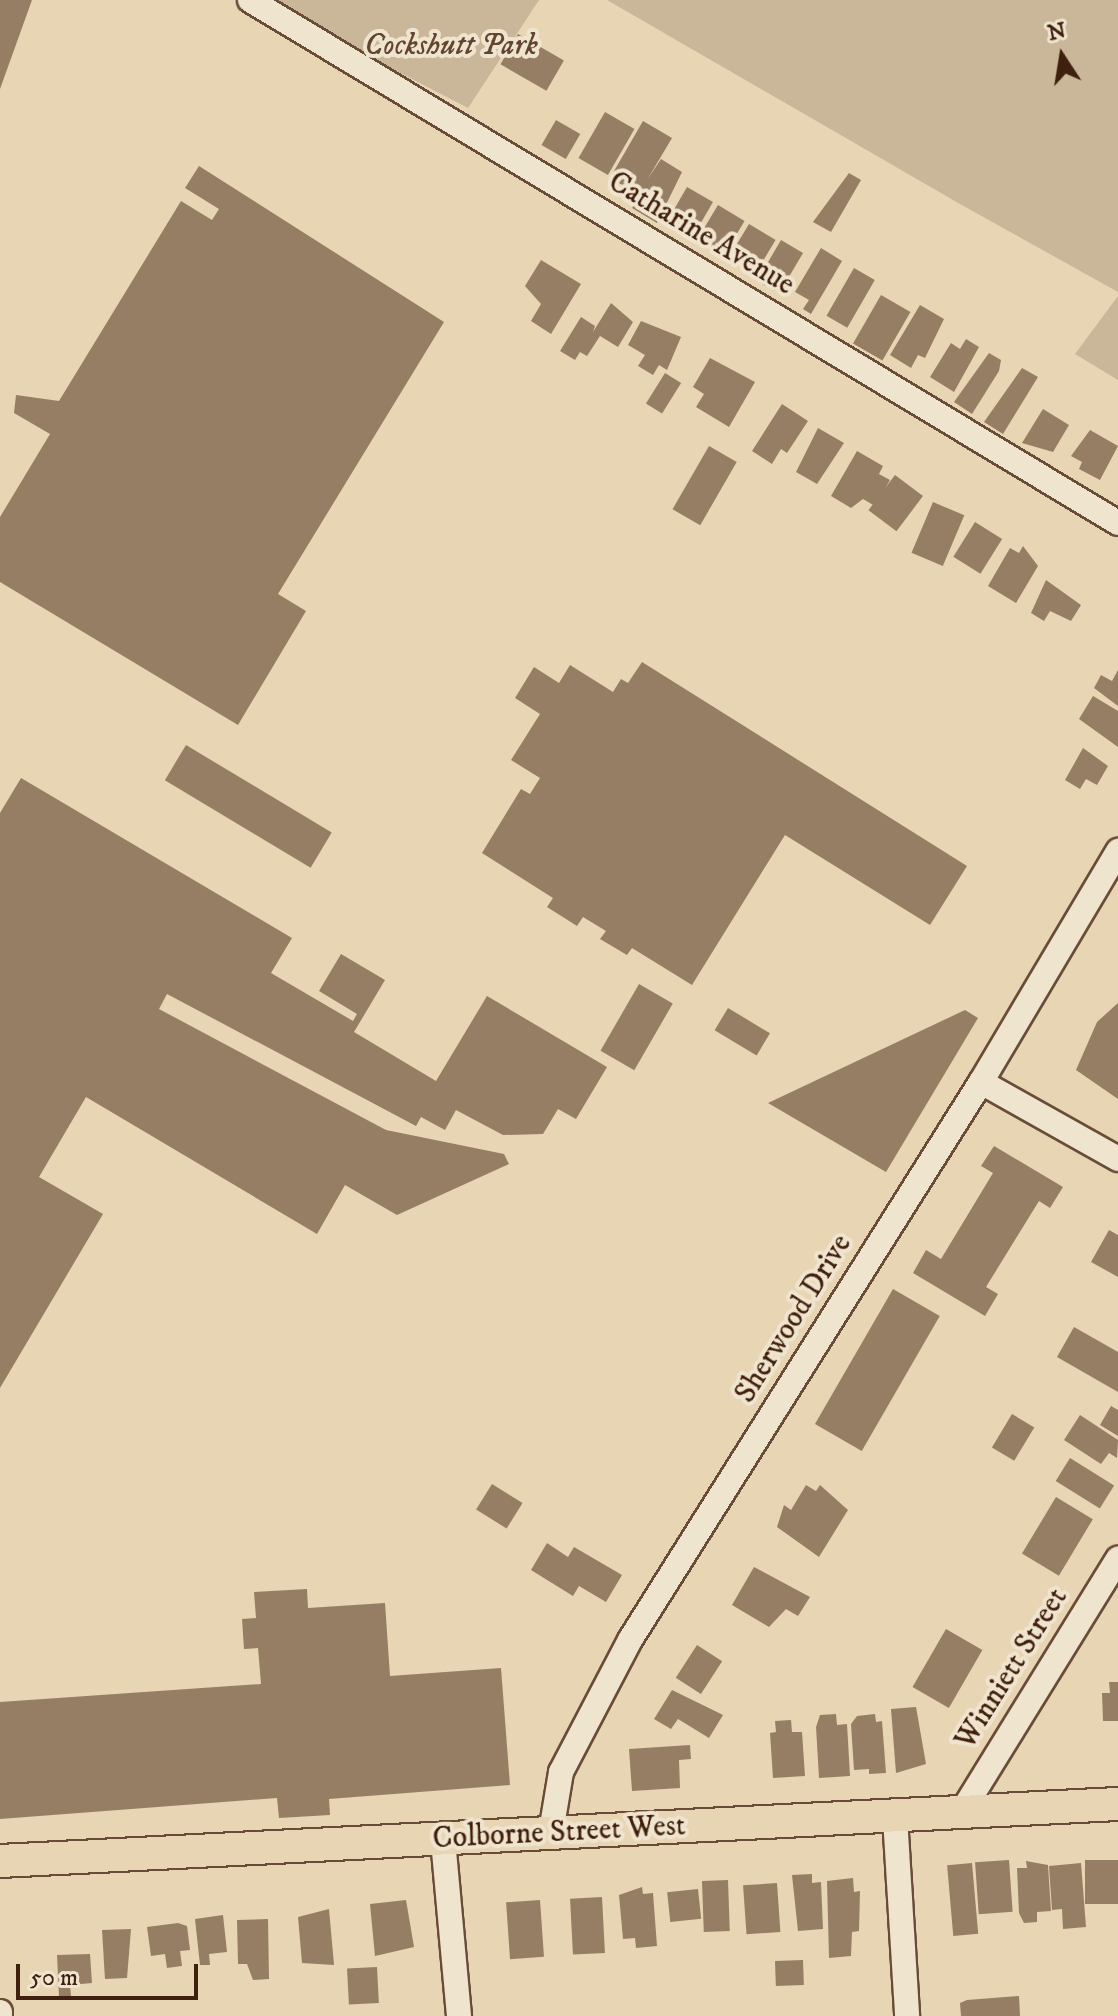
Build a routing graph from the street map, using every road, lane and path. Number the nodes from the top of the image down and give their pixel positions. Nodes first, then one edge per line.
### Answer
1 (250, 0) edge
2 (1118, 523) edge
3 (1118, 851) edge
4 (981, 1082) junction
5 (1118, 1159) edge
6 (1118, 1559) edge
7 (1118, 1804) edge
8 (961, 1813) junction
9 (895, 1817) junction
10 (551, 1832) junction
11 (443, 1840) junction
12 (0, 1861) edge
13 (459, 2016) edge
14 (907, 2016) edge

1 - 2 street, Catharine Avenue
3 - 4 street, Sherwood Drive
4 - 5 street
4 - 10 street, Sherwood Drive
6 - 8 street, Winniett Street
7 - 8 main road, Colborne Street West
8 - 9 main road, Colborne Street West
9 - 10 main road, Colborne Street West
9 - 14 street
10 - 11 main road, Colborne Street West
11 - 12 main road, Colborne Street West
11 - 13 street

